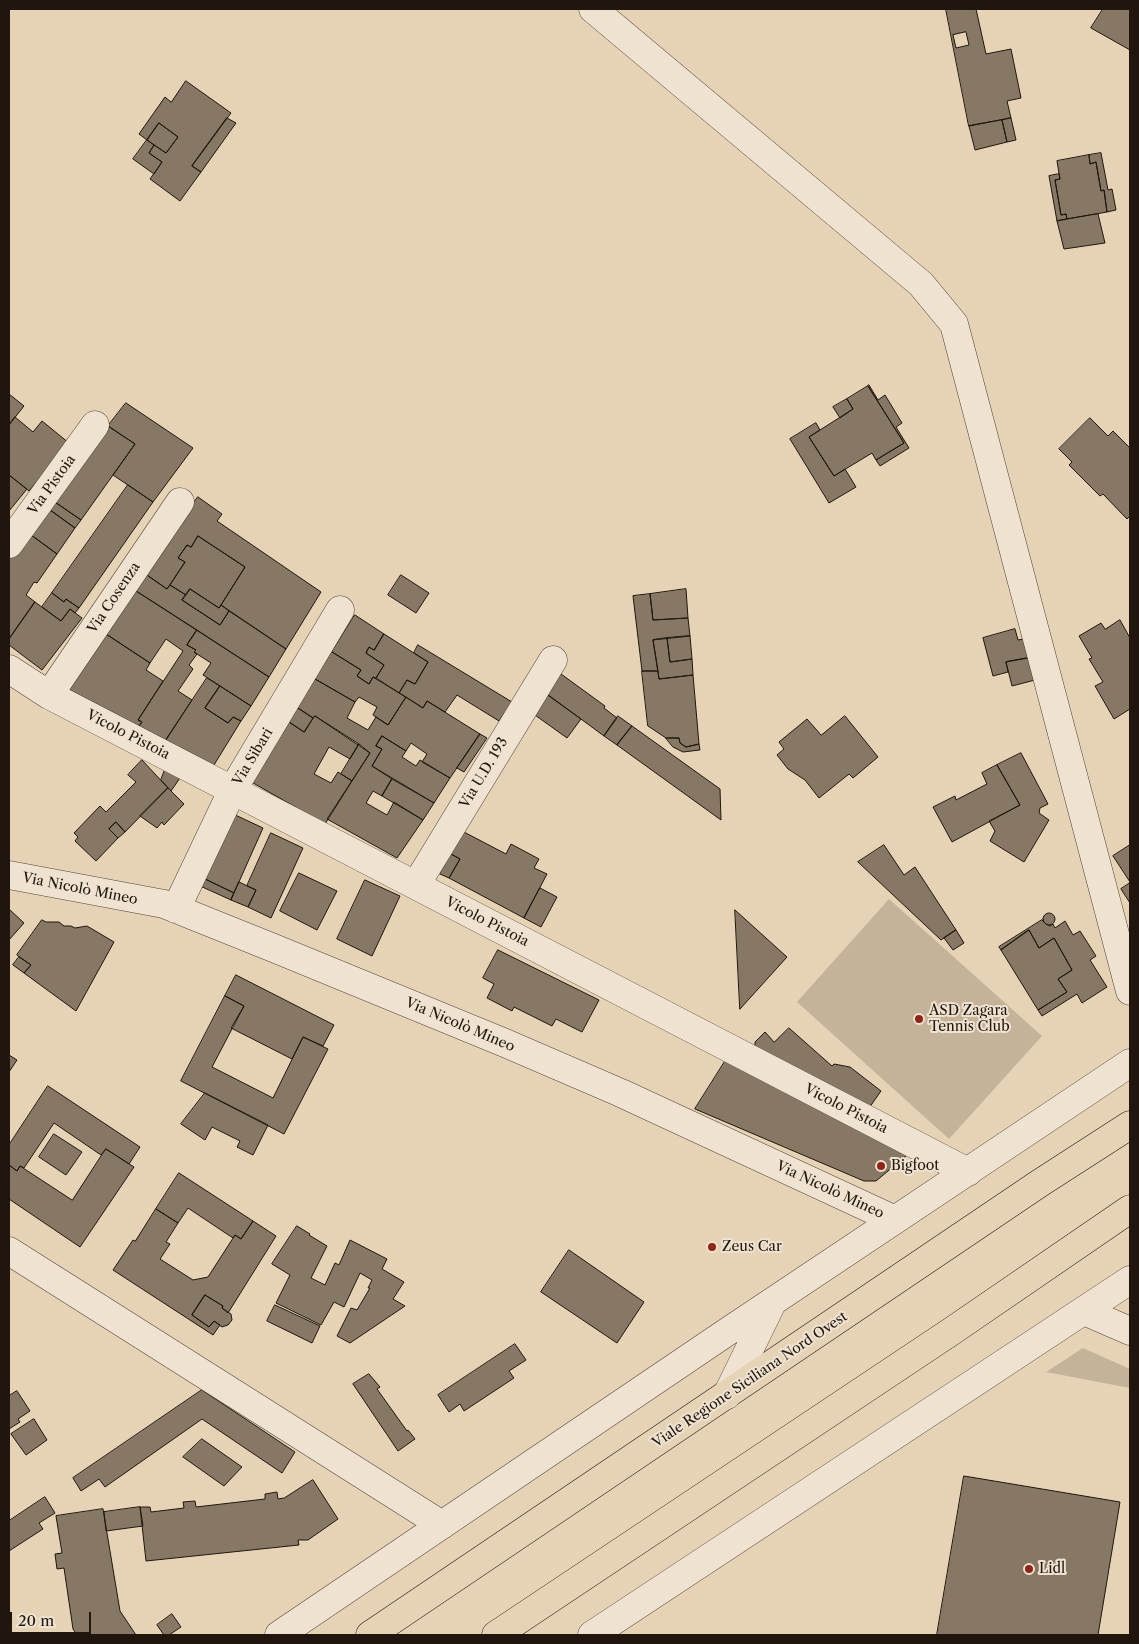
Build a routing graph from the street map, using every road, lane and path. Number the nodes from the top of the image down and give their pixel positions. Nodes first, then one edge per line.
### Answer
1 (593, 9) edge
2 (95, 425) dead end
3 (180, 502) dead end
4 (9, 544) edge
5 (340, 610) dead end
6 (552, 660) dead end
7 (9, 669) edge
8 (49, 695) junction
9 (233, 789) junction
10 (9, 875) edge
11 (416, 885) junction
12 (176, 909) junction
13 (1130, 991) edge
14 (1130, 1063) edge
15 (1130, 1125) edge
16 (968, 1172) junction
17 (1130, 1209) edge
18 (895, 1220) junction
19 (9, 1250) edge
20 (1130, 1280) edge
21 (772, 1303) junction
22 (1084, 1311) junction
23 (1130, 1331) edge
24 (727, 1395) junction
25 (442, 1525) junction
26 (601, 1633) edge
27 (278, 1635) edge
28 (370, 1635) edge
29 (496, 1635) edge

1 - 13 street
2 - 4 street, Via Pistoia
3 - 8 street, Via Cosenza
5 - 9 street, Via Sibari
6 - 11 street, Via U.D. 193
7 - 8 street, Vicolo Pistoia
8 - 9 street, Vicolo Pistoia
9 - 11 street, Vicolo Pistoia
9 - 12 street, Via Sibari
10 - 12 street, Via Nicolò Mineo
11 - 16 street, Vicolo Pistoia
12 - 18 street, Via Nicolò Mineo
14 - 16 street
15 - 24 main road, Viale Regione Siciliana Nord Ovest
16 - 18 street
17 - 29 main road
18 - 21 street
19 - 25 street
20 - 22 street
21 - 24 street
21 - 25 street
22 - 23 street
22 - 26 street
24 - 28 main road, Viale Regione Siciliana Nord Ovest
25 - 27 street

